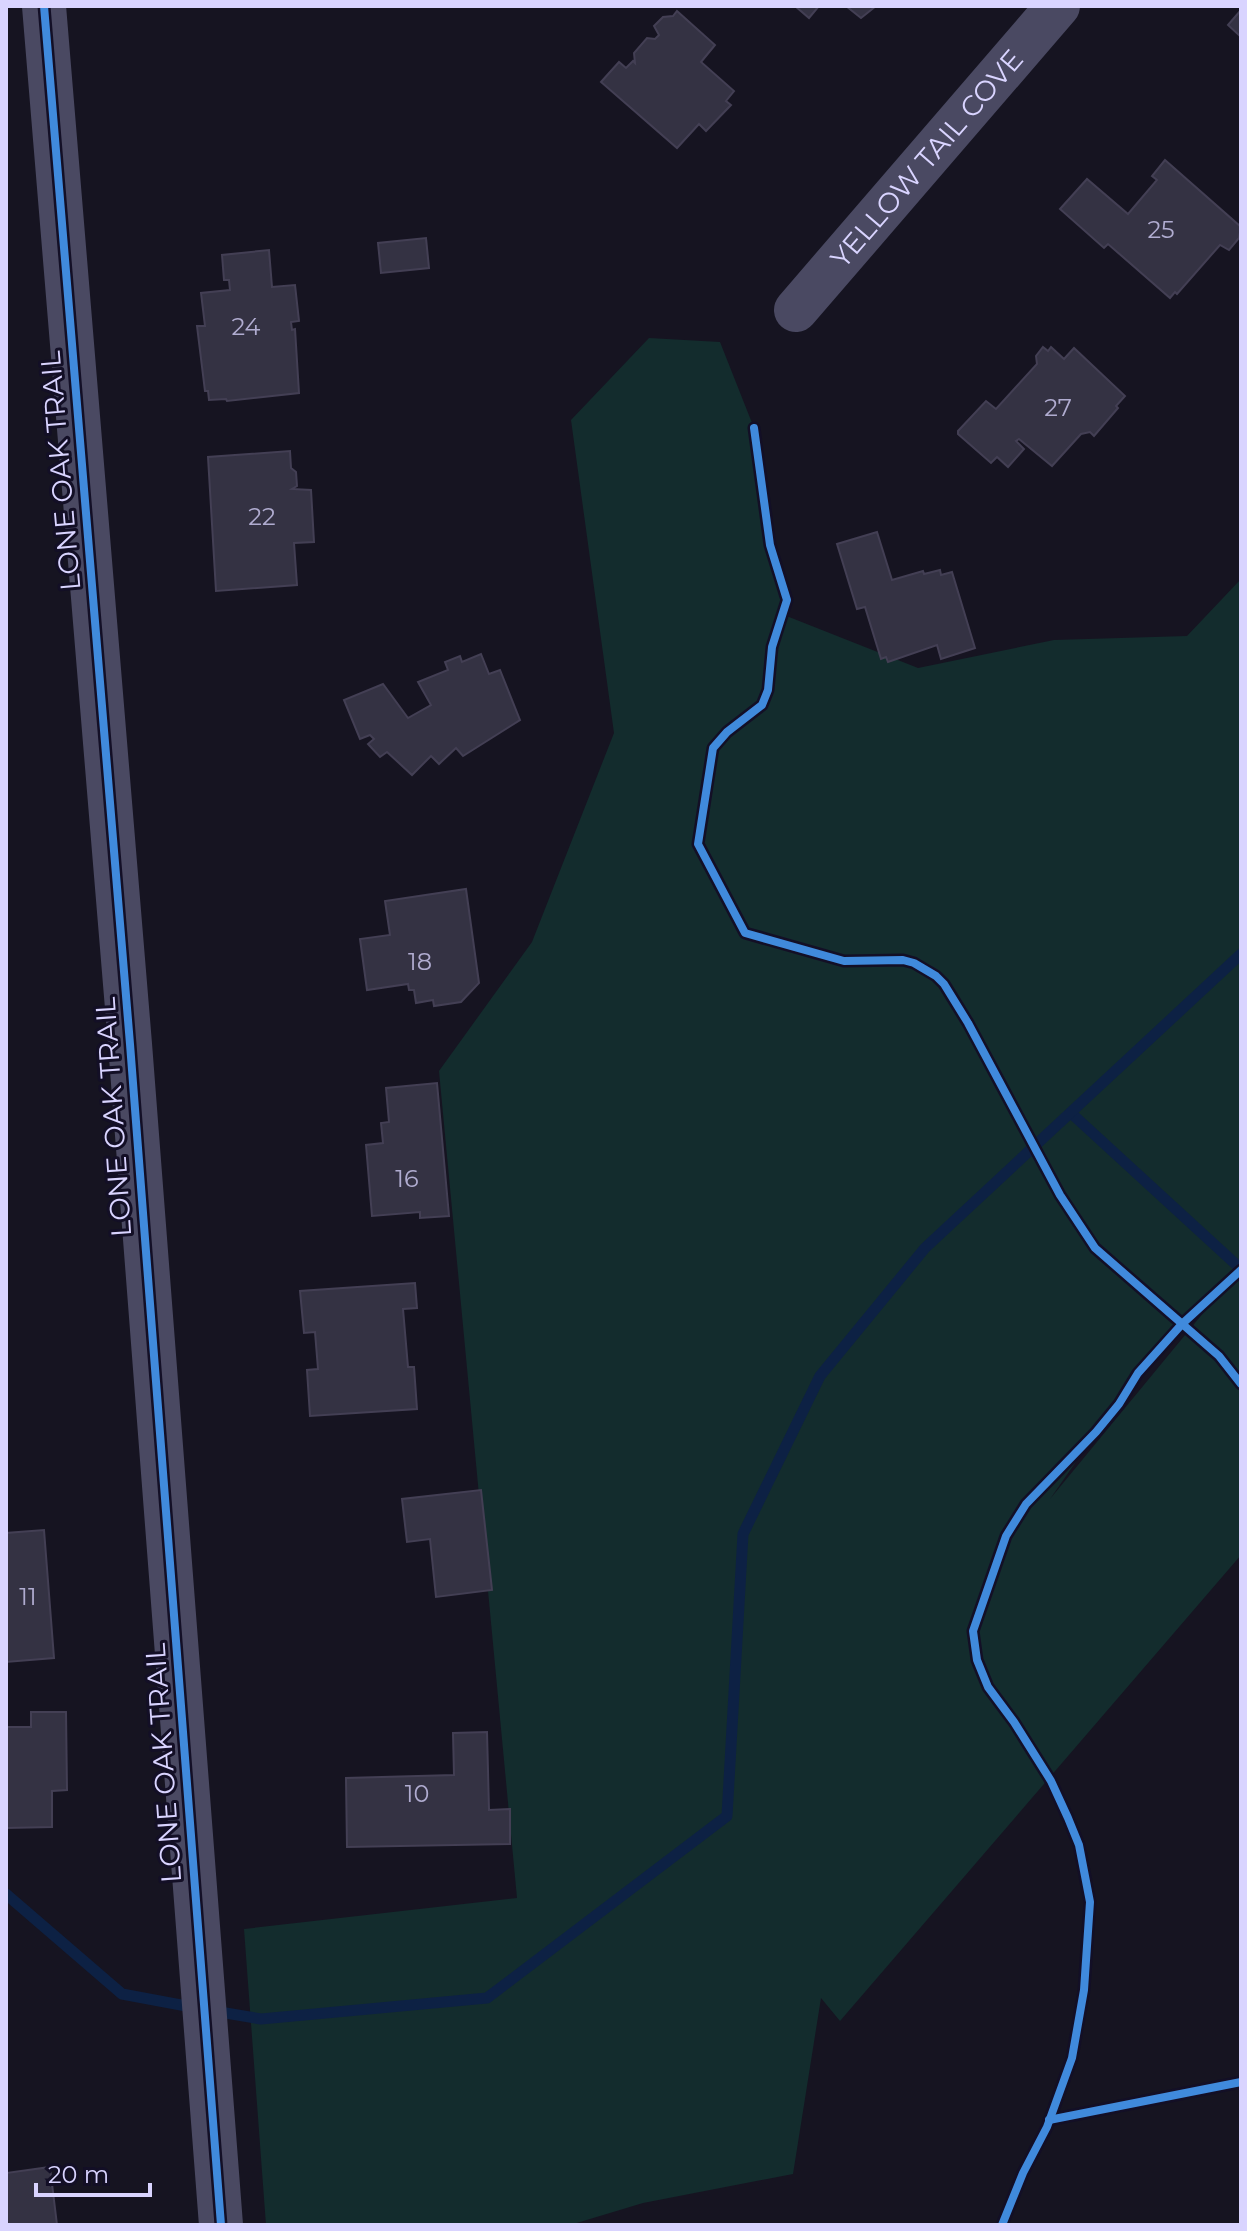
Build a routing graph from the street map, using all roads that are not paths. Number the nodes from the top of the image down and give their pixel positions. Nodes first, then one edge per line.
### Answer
1 (44, 6) edge
2 (1058, 6) edge
3 (796, 310) dead end
4 (221, 2225) edge

1 - 4 street, LONE OAK TRAIL
2 - 3 street, YELLOW TAIL COVE

